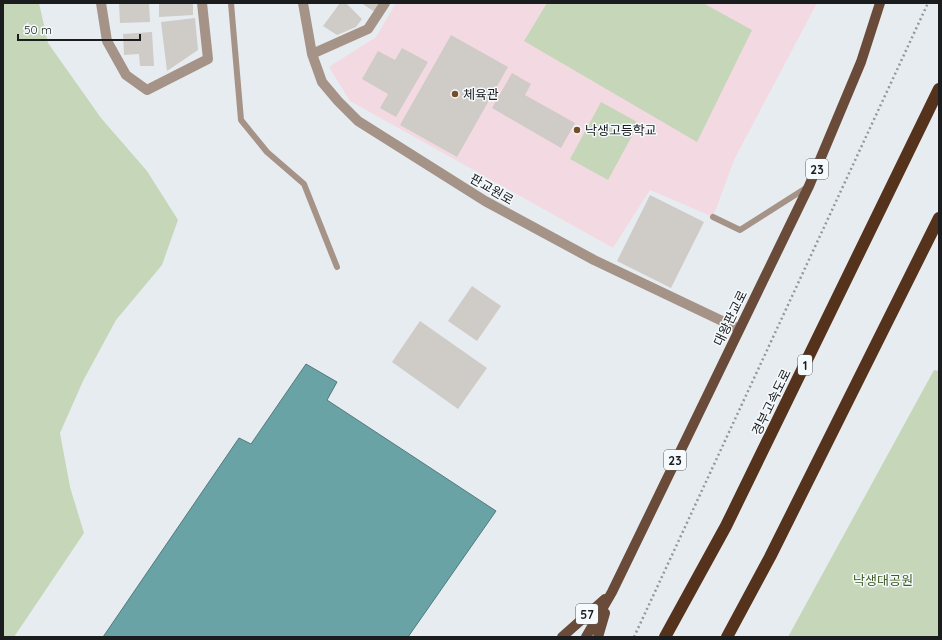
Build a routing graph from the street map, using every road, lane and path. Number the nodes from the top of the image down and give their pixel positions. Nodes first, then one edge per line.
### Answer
1 (101, 3) edge
2 (202, 3) edge
3 (231, 3) edge
4 (303, 3) edge
5 (385, 3) edge
6 (880, 3) edge
7 (928, 3) edge
8 (312, 54) junction
9 (939, 89) edge
10 (809, 186) junction
11 (713, 217) dead end
12 (939, 218) edge
13 (337, 267) dead end
14 (739, 329) junction
15 (612, 592) junction
16 (562, 637) edge
17 (586, 637) edge
18 (598, 637) edge
19 (634, 637) edge
20 (666, 637) edge
21 (727, 637) edge

1 - 2 street
3 - 13 lane
4 - 8 street, 판교원로
5 - 8 street
6 - 10 main road, 대왕판교로 / 23
7 - 19 path
8 - 14 street, 판교원로
9 - 20 highway, 경부고속도로 / 1
10 - 11 lane
10 - 14 main road, 대왕판교로 / 23
12 - 21 highway
14 - 15 main road, 대왕판교로 / 23
15 - 16 main road, 57
15 - 17 main road, 대왕판교로 / 23
15 - 18 main road, 57

